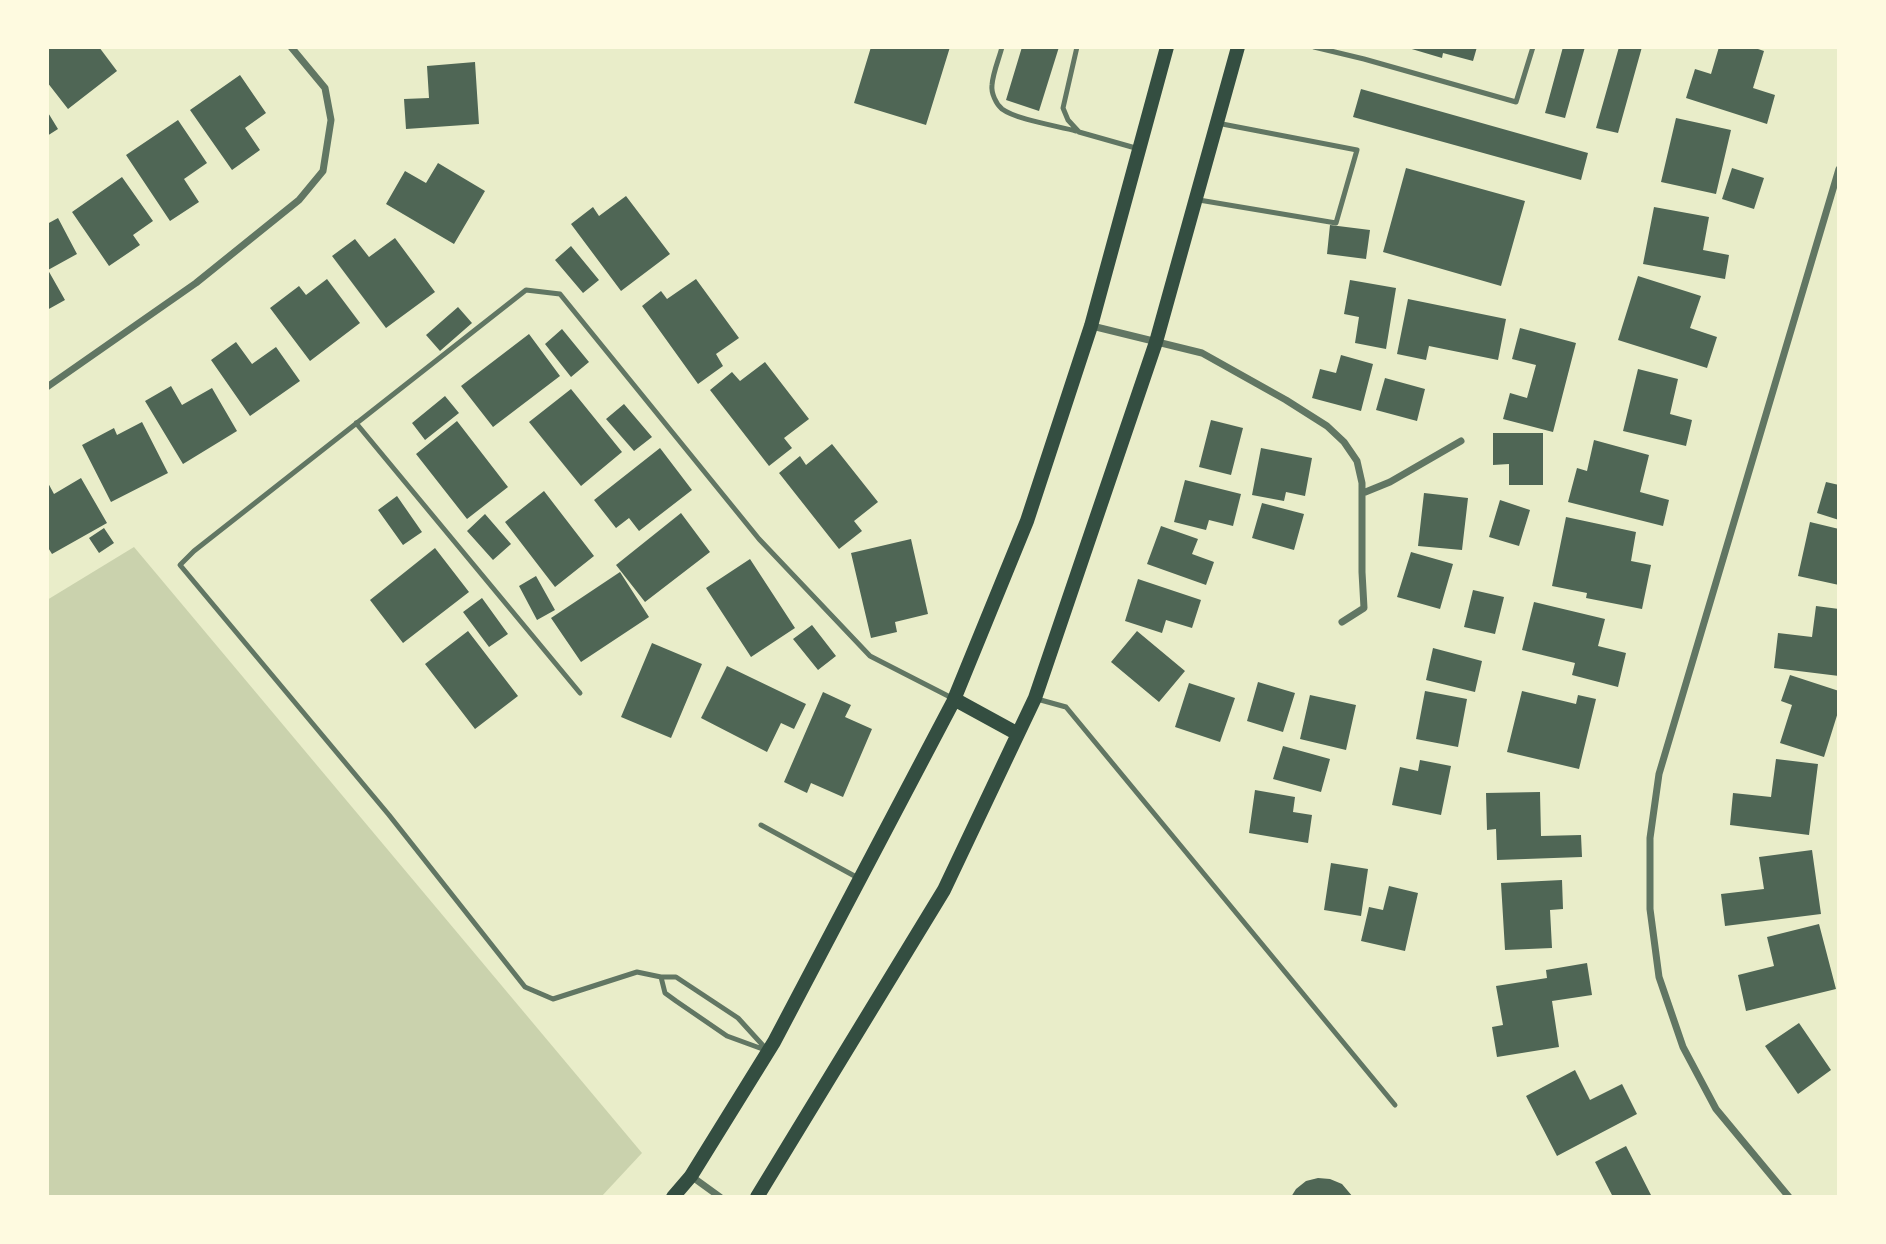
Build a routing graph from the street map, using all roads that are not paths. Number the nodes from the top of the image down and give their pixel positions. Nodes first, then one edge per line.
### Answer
1 (291, 47) edge
2 (1002, 47) edge
3 (1077, 47) edge
4 (1167, 47) edge
5 (1238, 47) edge
6 (1314, 47) edge
7 (1533, 47) edge
8 (1330, 49) edge
9 (1217, 123) junction
10 (1079, 132) junction
11 (1139, 149) junction
12 (1839, 169) edge
13 (1195, 200) junction
14 (1091, 326) junction
15 (1156, 342) junction
16 (47, 387) edge
17 (356, 423) junction
18 (1461, 441) dead end
19 (1363, 493) junction
20 (1342, 622) dead end
21 (580, 693) dead end
22 (1035, 698) junction
23 (954, 699) junction
24 (1018, 734) junction
25 (761, 825) dead end
26 (860, 878) junction
27 (661, 977) junction
28 (768, 1051) junction
29 (1395, 1105) dead end
30 (691, 1175) junction
31 (673, 1197) edge
32 (720, 1197) edge
33 (757, 1197) edge
34 (1789, 1197) edge

1 - 16 street
2 - 10 lane
3 - 10 lane
4 - 11 main road
5 - 9 main road
6 - 8 lane
7 - 8 lane
9 - 13 main road
9 - 13 lane
10 - 11 lane
11 - 14 main road
12 - 34 street
13 - 15 main road
14 - 15 street
14 - 23 main road
15 - 19 street
15 - 22 main road
17 - 21 lane
17 - 23 lane
17 - 27 lane
18 - 19 street
19 - 20 street
22 - 24 main road
22 - 29 lane
23 - 24 main road
23 - 26 main road
24 - 33 main road
25 - 26 lane
26 - 28 main road
27 - 28 lane
27 - 28 lane
28 - 30 main road
30 - 31 main road
30 - 32 street

